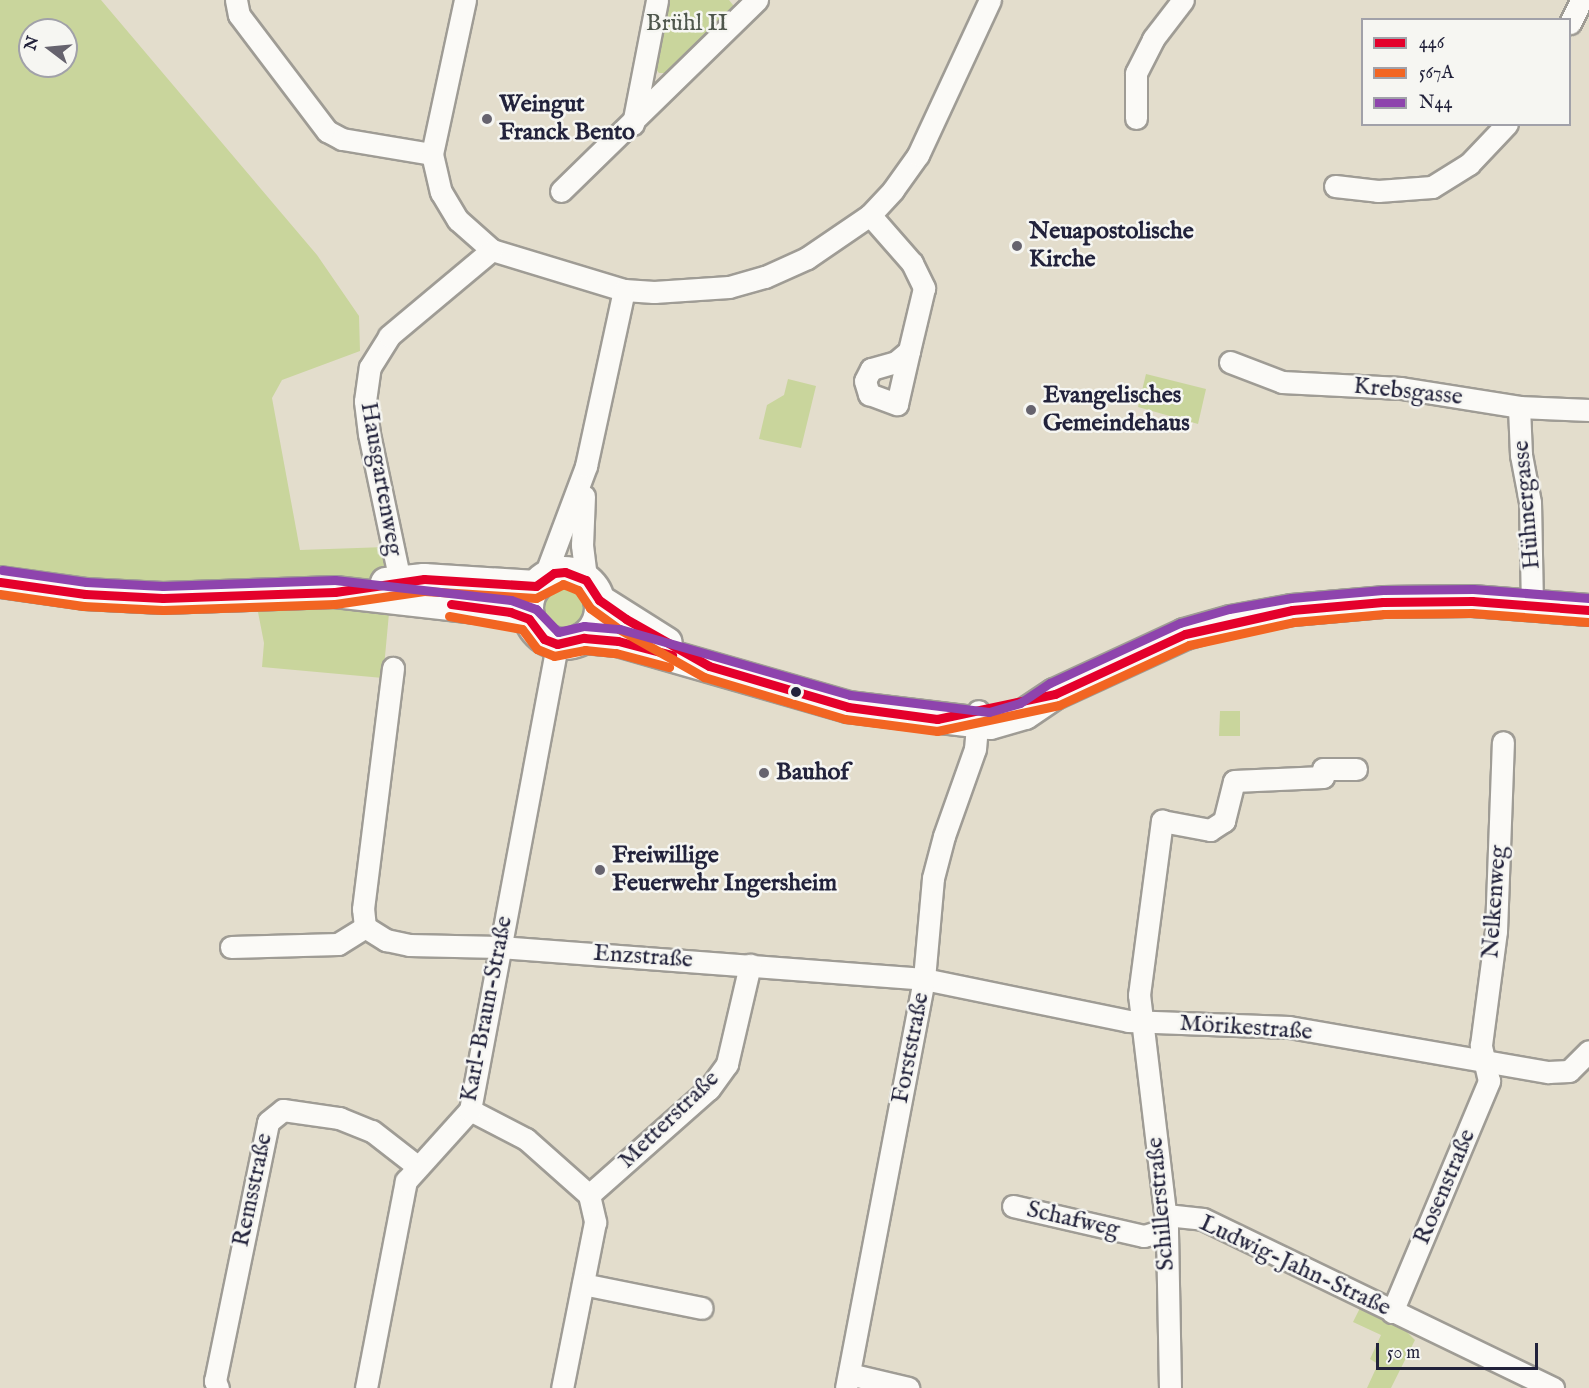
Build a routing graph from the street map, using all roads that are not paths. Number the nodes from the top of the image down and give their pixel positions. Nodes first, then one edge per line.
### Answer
1 (236, 0) edge
2 (465, 0) edge
3 (657, 0) edge
4 (757, 0) edge
5 (990, 0) edge
6 (1183, 0) edge
7 (1581, 0) edge
8 (1571, 19) edge
9 (1136, 118) dead end
10 (633, 124) junction
11 (1505, 126) edge
12 (432, 154) junction
13 (1335, 186) dead end
14 (561, 191) dead end
15 (870, 214) junction
16 (492, 250) junction
17 (624, 290) junction
18 (909, 351) dead end
19 (1230, 362) dead end
20 (1520, 407) junction
21 (1589, 410) edge
22 (586, 466) junction
23 (400, 581) junction
24 (0, 582) edge
25 (540, 582) junction
26 (593, 590) junction
27 (335, 592) junction
28 (1532, 604) junction
29 (1589, 610) edge
30 (529, 619) junction
31 (571, 641) junction
32 (709, 666) junction
33 (393, 668) dead end
34 (977, 717) junction
35 (1503, 742) dead end
36 (1356, 769) dead end
37 (366, 927) junction
38 (231, 947) dead end
39 (500, 947) junction
40 (750, 965) junction
41 (924, 980) junction
42 (1140, 1022) junction
43 (1589, 1051) edge
44 (1486, 1061) junction
45 (470, 1110) junction
46 (417, 1166) junction
47 (589, 1195) junction
48 (1013, 1206) dead end
49 (1166, 1229) junction
50 (583, 1284) junction
51 (702, 1308) dead end
52 (1392, 1312) junction
53 (847, 1381) edge
54 (218, 1388) edge
55 (366, 1388) edge
56 (562, 1388) edge
57 (908, 1388) edge
58 (1170, 1388) edge
59 (1553, 1388) edge

1 - 12 street
2 - 12 street
3 - 10 street
4 - 10 street
5 - 15 street
6 - 9 street
7 - 8 street
10 - 14 street
11 - 13 street
12 - 16 street
15 - 17 street
15 - 18 street
16 - 17 street
16 - 23 street, Hausgartenweg
17 - 22 street
19 - 20 street, Krebsgasse
20 - 21 street, Krebsgasse
20 - 28 street, Hühnergasse
22 - 25 street
22 - 26 street
23 - 25 street
23 - 27 street
24 - 27 street
25 - 26 street
25 - 30 street
26 - 31 street
26 - 32 street
27 - 30 street
28 - 29 street
28 - 34 street
30 - 31 street
31 - 32 street
31 - 39 street, Karl-Braun-Straße
32 - 34 street
33 - 37 street
34 - 41 street, Forststraße
35 - 44 street, Nelkenweg
36 - 42 street, Schillerstraße
37 - 38 street
37 - 39 street, Enzstraße
39 - 40 street, Enzstraße
39 - 45 street, Karl-Braun-Straße
40 - 41 street, Enzstraße
40 - 47 street, Metterstraße
41 - 42 street, Mörikestraße
41 - 53 street, Forststraße
42 - 44 street, Mörikestraße
42 - 49 street, Schillerstraße
43 - 44 street, Mörikestraße
44 - 52 street, Rosenstraße
45 - 46 street, Karl-Braun-Straße
45 - 47 street
46 - 54 street, Remsstraße
46 - 55 street, Karl-Braun-Straße
47 - 50 street
48 - 49 street, Schafweg
49 - 52 street, Ludwig-Jahn-Straße
49 - 58 street, Schillerstraße
50 - 51 street
50 - 56 street
52 - 59 street, Ludwig-Jahn-Straße
53 - 57 street

